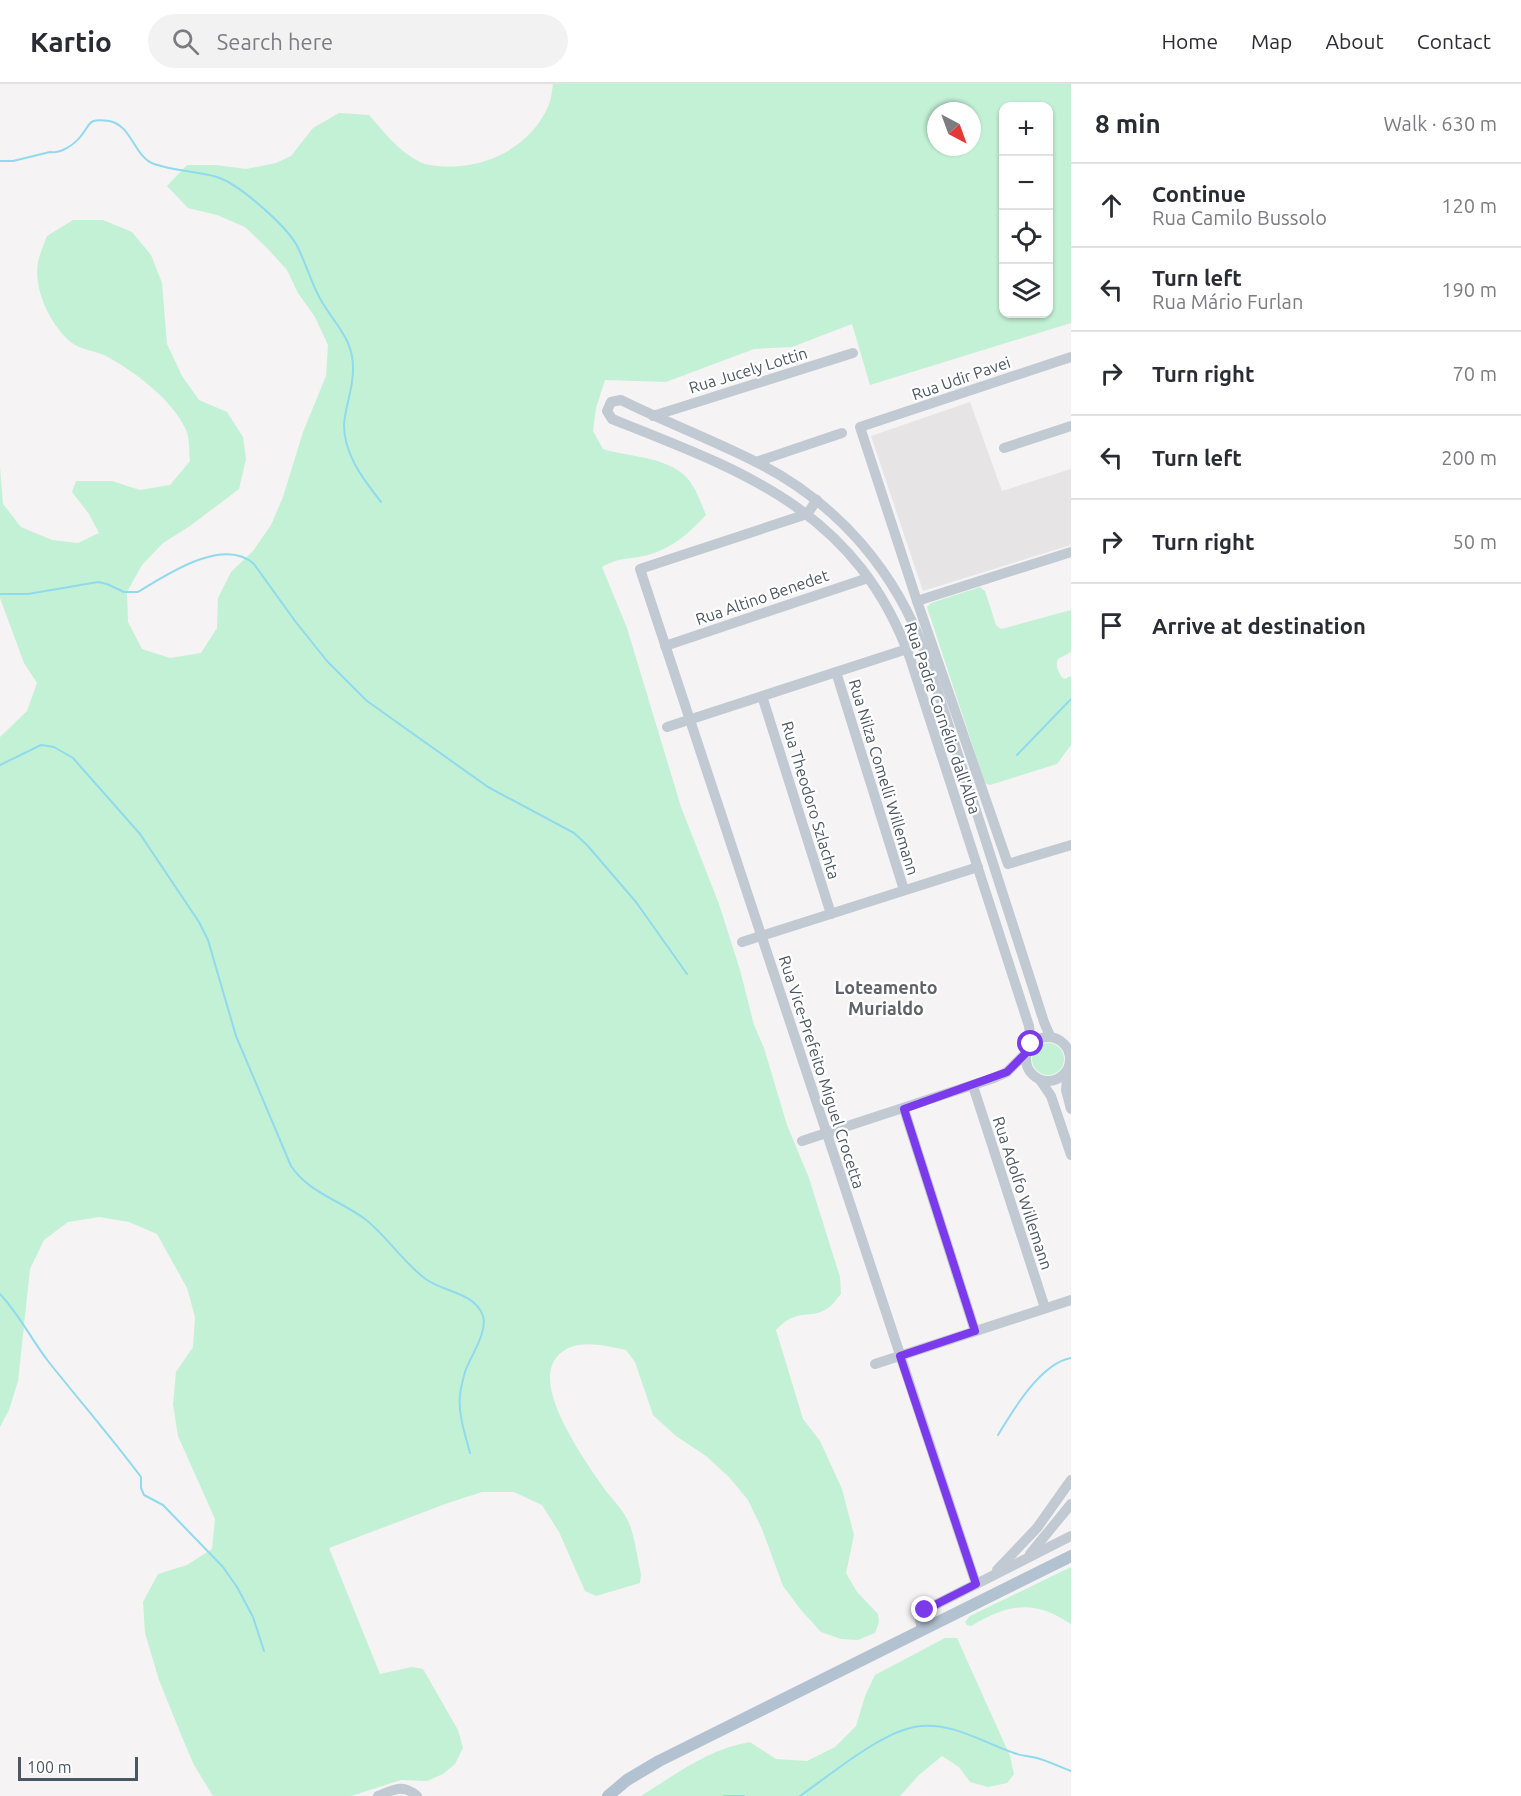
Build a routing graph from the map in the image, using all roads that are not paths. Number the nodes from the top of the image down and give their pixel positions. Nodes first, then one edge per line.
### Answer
1 (853, 353) dead end
2 (1071, 357) edge
3 (653, 416) junction
4 (1071, 426) edge
5 (842, 433) dead end
6 (1004, 448) dead end
7 (756, 462) junction
8 (817, 500) junction
9 (807, 514) junction
10 (1071, 552) edge
11 (868, 578) junction
12 (917, 601) junction
13 (665, 646) junction
14 (907, 649) junction
15 (836, 672) junction
16 (762, 696) junction
17 (690, 719) junction
18 (667, 727) dead end
19 (1071, 845) edge
20 (978, 867) junction
21 (904, 890) junction
22 (831, 914) junction
23 (761, 936) junction
24 (742, 942) dead end
25 (1050, 1036) junction
26 (1068, 1044) edge
27 (1028, 1049) junction
28 (1069, 1065) edge
29 (1007, 1072) junction
30 (1037, 1078) junction
31 (973, 1086) junction
32 (904, 1109) junction
33 (1071, 1109) edge
34 (826, 1133) junction
35 (802, 1141) dead end
36 (1071, 1155) edge
37 (1071, 1300) edge
38 (1045, 1308) junction
39 (975, 1331) junction
40 (900, 1356) junction
41 (875, 1364) dead end
42 (1070, 1486) edge
43 (1071, 1504) edge
44 (1071, 1536) edge
45 (1071, 1556) edge
46 (1026, 1559) junction
47 (990, 1577) junction
48 (976, 1584) junction
49 (922, 1630) junction
50 (378, 1796) edge
51 (417, 1796) edge
52 (608, 1796) edge

1 - 3 street, Rua Jucely Lottin
2 - 12 street, Rua Udir Pavei
3 - 7 street, Rua Padre Cornélio dall'Alba
3 - 9 street, Rua Padre Cornélio dall'Alba
4 - 6 street
5 - 7 street
7 - 8 street, Rua Padre Cornélio dall'Alba
8 - 9 street
8 - 25 street, Rua Padre Cornélio dall'Alba
9 - 11 street, Rua Padre Cornélio dall'Alba
9 - 13 street, Rua Vice-Prefeito Miguel Crocetta
10 - 12 street
11 - 13 street, Rua Altino Benedet
11 - 14 street, Rua Padre Cornélio dall'Alba
12 - 19 street
13 - 17 street, Rua Vice-Prefeito Miguel Crocetta
14 - 15 street
14 - 20 street, Rua Padre Cornélio dall'Alba
15 - 16 street
15 - 21 street, Rua Nilza Comelli Willemann
16 - 17 street
16 - 22 street, Rua Theodoro Szlachta
17 - 18 street
17 - 23 street, Rua Vice-Prefeito Miguel Crocetta
20 - 21 street
20 - 27 street, Rua Padre Cornélio dall'Alba
21 - 22 street
22 - 23 street
23 - 24 street
23 - 34 street, Rua Vice-Prefeito Miguel Crocetta
25 - 26 street
25 - 27 street
26 - 28 street
27 - 29 street
27 - 30 street
28 - 30 street
28 - 33 street
29 - 30 street
29 - 31 street
30 - 36 street
31 - 32 street
31 - 38 street, Rua Adolfo Willemann
32 - 34 street
32 - 39 street
34 - 35 street
34 - 40 street, Rua Vice-Prefeito Miguel Crocetta
37 - 38 street
38 - 39 street
39 - 40 street
40 - 41 street
40 - 48 street, Rua Vice-Prefeito Miguel Crocetta
42 - 47 street
43 - 46 street
44 - 46 street
45 - 49 main road
46 - 47 street
47 - 48 street
48 - 49 street
49 - 52 main road
50 - 51 street

